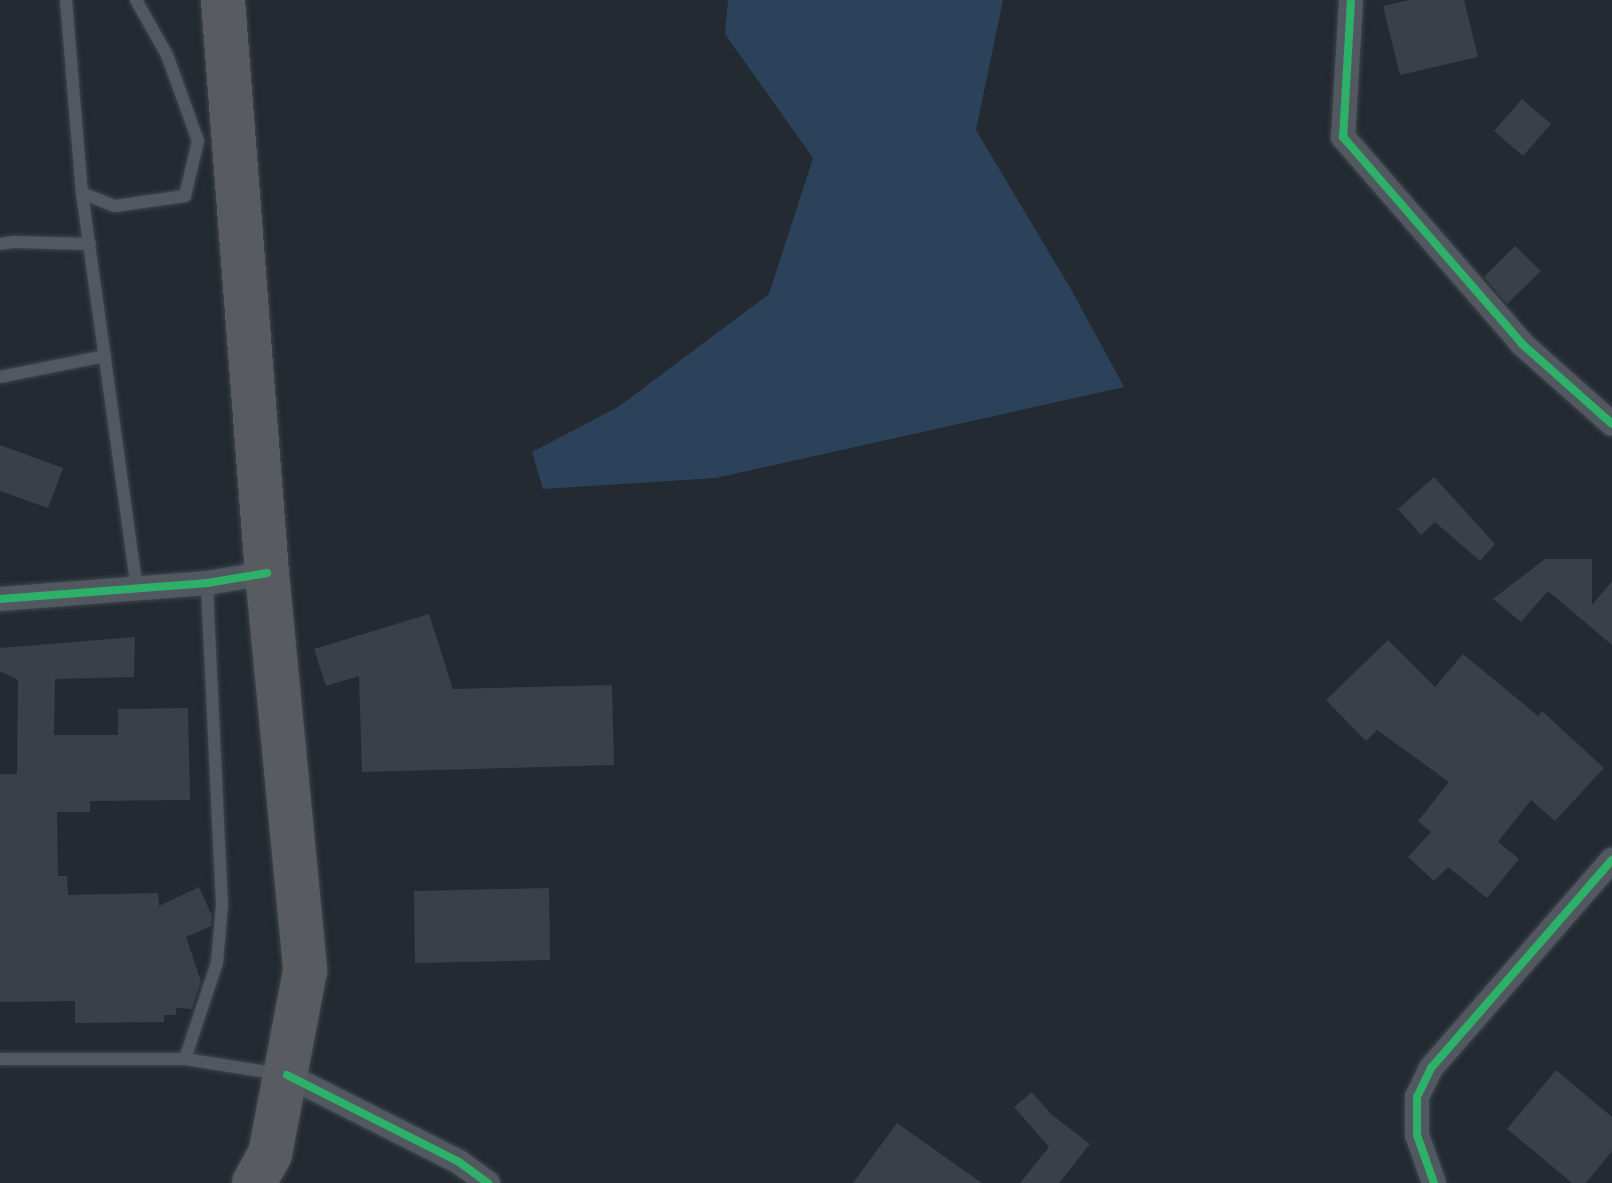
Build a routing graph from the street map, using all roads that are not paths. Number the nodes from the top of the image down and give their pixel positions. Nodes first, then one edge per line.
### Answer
1 (66, 0) edge
2 (136, 0) edge
3 (223, 0) edge
4 (1351, 0) edge
5 (82, 193) junction
6 (0, 244) edge
7 (90, 244) junction
8 (105, 356) junction
9 (0, 377) edge
10 (1612, 424) edge
11 (267, 573) junction
12 (207, 583) junction
13 (137, 588) junction
14 (0, 599) edge
15 (1612, 860) edge
16 (0, 1059) edge
17 (185, 1059) junction
18 (287, 1075) junction
19 (254, 1183) edge
20 (488, 1183) edge
21 (1434, 1183) edge

1 - 5 lane
2 - 5 lane
3 - 11 highway
4 - 10 street
5 - 7 lane
6 - 7 lane
7 - 8 lane
8 - 9 lane
8 - 13 lane
11 - 12 street
11 - 18 highway
12 - 13 street
12 - 17 lane
13 - 14 street
15 - 21 street
16 - 17 lane
17 - 18 lane
18 - 19 highway
18 - 20 street

